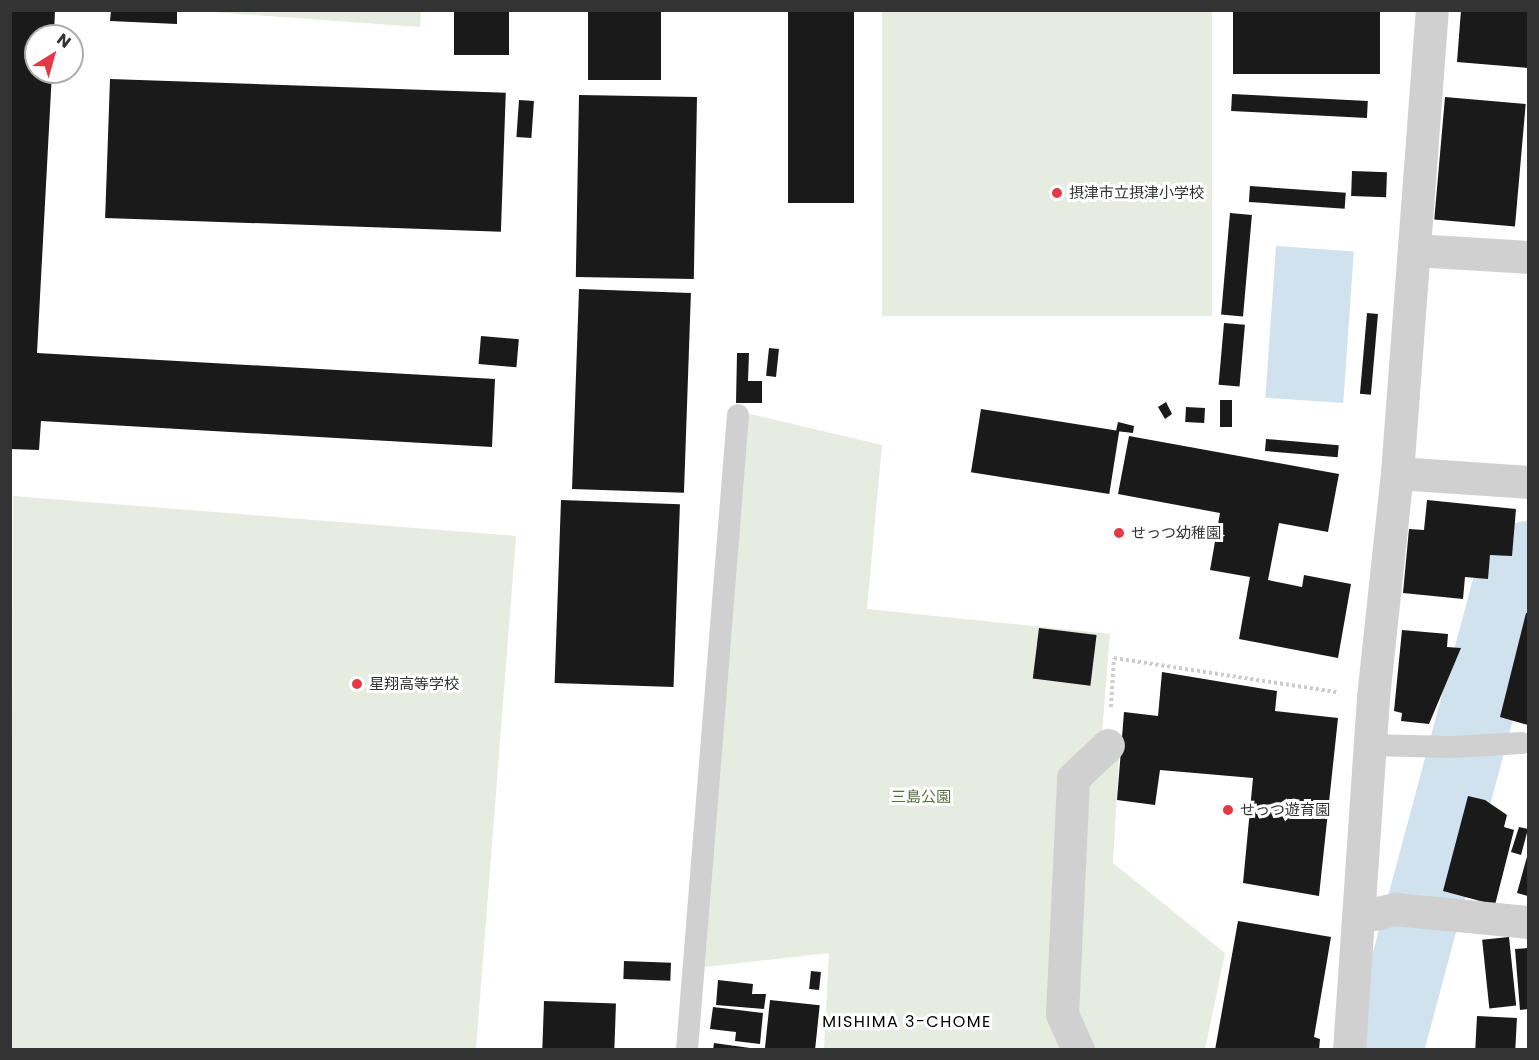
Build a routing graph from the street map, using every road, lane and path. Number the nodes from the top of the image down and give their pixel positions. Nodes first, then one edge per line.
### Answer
1 (1432, 10) edge
2 (1414, 250) junction
3 (1528, 256) edge
4 (738, 415) dead end
5 (1397, 473) junction
6 (1528, 482) edge
7 (1373, 697) junction
8 (1522, 743) dead end
9 (1108, 745) joint
10 (1370, 745) junction
11 (1359, 918) junction
12 (1528, 922) edge
13 (687, 1050) edge
14 (1078, 1050) edge
15 (1349, 1050) edge

1 - 2 street
2 - 3 street
2 - 5 street
4 - 13 lane
5 - 6 street
5 - 7 street
7 - 9 path
7 - 10 street
8 - 10 lane
9 - 14 street
10 - 11 street
11 - 12 street
11 - 15 street

